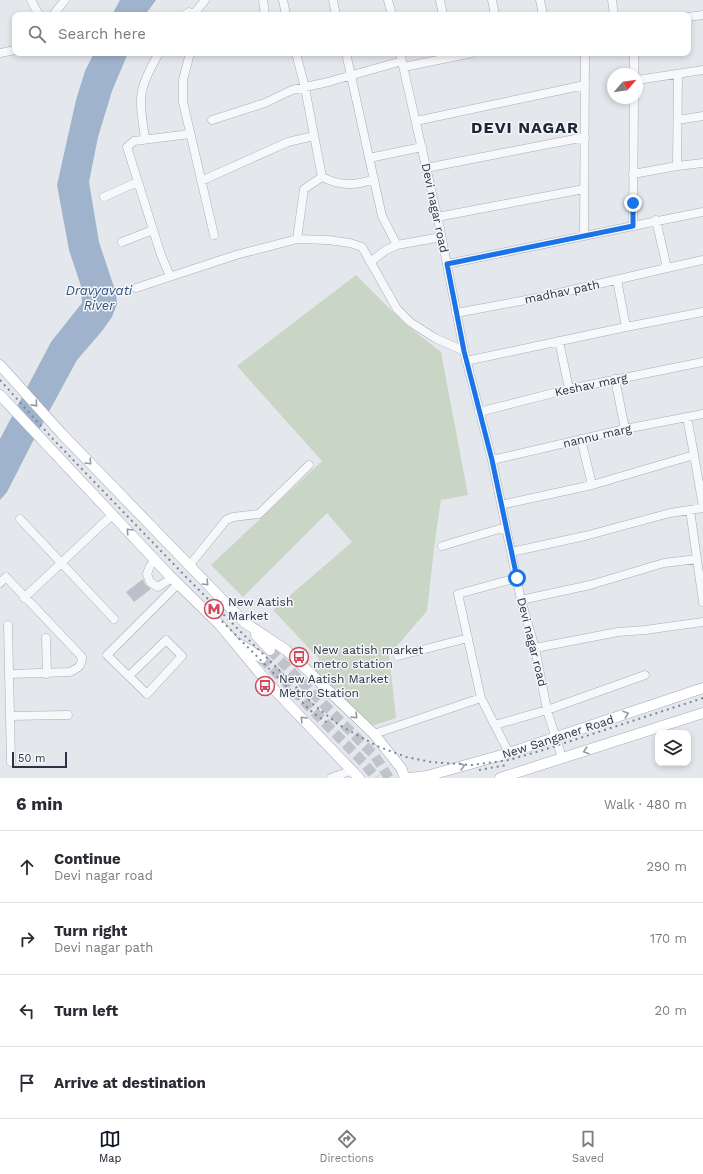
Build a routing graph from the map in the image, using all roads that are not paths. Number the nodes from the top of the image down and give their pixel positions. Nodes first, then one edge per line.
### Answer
1 (30, 0) edge
2 (66, 0) edge
3 (205, 0) edge
4 (263, 0) edge
5 (283, 0) edge
6 (333, 0) edge
7 (388, 0) edge
8 (440, 0) edge
9 (492, 0) edge
10 (540, 0) edge
11 (612, 0) edge
12 (37, 12) edge
13 (56, 12) edge
14 (196, 12) edge
15 (265, 12) edge
16 (285, 12) edge
17 (335, 12) edge
18 (391, 12) edge
19 (442, 12) edge
20 (494, 12) edge
21 (542, 12) edge
22 (614, 12) edge
23 (703, 15) edge
24 (691, 17) edge
25 (12, 51) edge
26 (0, 53) edge
27 (157, 56) edge
28 (189, 56) edge
29 (297, 56) edge
30 (347, 56) edge
31 (444, 56) edge
32 (585, 56) edge
33 (634, 56) edge
34 (402, 60) edge
35 (634, 68) edge
36 (703, 70) edge
37 (352, 75) junction
38 (678, 75) junction
39 (643, 79) edge
40 (585, 85) junction
41 (305, 88) junction
42 (634, 104) edge
43 (703, 116) edge
44 (212, 120) dead end
45 (678, 120) junction
46 (416, 121) junction
47 (190, 134) junction
48 (314, 136) junction
49 (585, 137) junction
50 (145, 139) junction
51 (422, 147) junction
52 (369, 158) junction
53 (703, 163) edge
54 (678, 166) junction
55 (426, 168) junction
56 (633, 174) junction
57 (322, 176) junction
58 (374, 179) junction
59 (201, 181) junction
60 (137, 182) junction
61 (584, 189) junction
62 (104, 197) dead end
63 (703, 212) edge
64 (437, 217) junction
65 (656, 220) junction
66 (633, 226) junction
67 (153, 230) junction
68 (214, 235) dead end
69 (584, 235) junction
70 (441, 237) junction
71 (297, 239) junction
72 (122, 242) dead end
73 (397, 245) junction
74 (703, 260) edge
75 (370, 262) junction
76 (447, 264) junction
77 (667, 268) junction
78 (170, 276) junction
79 (617, 280) junction
80 (136, 288) dead end
81 (703, 312) edge
82 (456, 313) junction
83 (626, 327) junction
84 (559, 341) junction
85 (464, 351) junction
86 (466, 361) junction
87 (703, 362) edge
88 (0, 365) edge
89 (615, 379) junction
90 (569, 389) junction
91 (0, 395) edge
92 (480, 412) junction
93 (703, 414) edge
94 (687, 416) junction
95 (625, 429) junction
96 (582, 439) junction
97 (694, 455) junction
98 (492, 460) junction
99 (309, 465) dead end
100 (592, 485) junction
101 (501, 505) junction
102 (703, 507) edge
103 (690, 510) junction
104 (113, 514) junction
105 (20, 519) dead end
106 (506, 527) junction
107 (442, 546) dead end
108 (511, 552) junction
109 (155, 560) junction
110 (697, 560) junction
111 (61, 563) junction
112 (190, 566) junction
113 (517, 578) junction
114 (175, 581) junction
115 (0, 583) edge
116 (24, 598) junction
117 (521, 600) junction
118 (703, 602) edge
119 (114, 619) dead end
120 (244, 622) junction
121 (703, 622) edge
122 (8, 625) dead end
123 (46, 638) dead end
124 (468, 638) junction
125 (234, 640) junction
126 (535, 648) junction
127 (270, 650) tunnel mouth
128 (398, 656) dead end
129 (262, 658) tunnel mouth
130 (9, 674) junction
131 (47, 674) junction
132 (645, 675) dead end
133 (129, 676) junction
134 (703, 688) edge
135 (481, 698) junction
136 (547, 710) junction
137 (703, 713) edge
138 (10, 716) junction
139 (68, 716) dead end
140 (495, 725) junction
141 (374, 734) junction
142 (555, 738) junction
143 (509, 753) junction
144 (562, 758) junction
145 (11, 762) dead end
146 (355, 774) edge
147 (332, 778) edge
148 (405, 778) edge
149 (410, 778) edge
150 (500, 778) edge

1 - 12 street
2 - 13 street
3 - 14 street
4 - 15 street
5 - 16 street
6 - 17 street
7 - 18 street
8 - 19 street
9 - 20 street
10 - 21 street
11 - 22 street
23 - 24 street
25 - 26 street
27 - 50 street
28 - 47 street
29 - 41 street
30 - 37 street
31 - 34 street
32 - 40 street
33 - 35 street
34 - 37 street
34 - 46 street, Devi nagar road
36 - 38 street
37 - 41 street
37 - 52 street
38 - 39 street
38 - 45 street
40 - 46 street
40 - 49 street
41 - 44 street
41 - 48 street
42 - 56 street
43 - 45 street
45 - 54 street
46 - 51 street, Devi nagar road
47 - 50 street
47 - 59 street
48 - 57 street
48 - 59 street
49 - 55 street
49 - 61 street
50 - 60 street
51 - 52 street
51 - 55 street, Devi nagar road
52 - 58 street
53 - 54 street
54 - 56 street
55 - 64 street, Devi nagar road
56 - 66 street
57 - 58 street
57 - 71 street
58 - 73 street
59 - 68 street
60 - 62 street
60 - 67 street
61 - 64 street
61 - 69 street
63 - 65 street
64 - 70 street, Devi nagar road
65 - 66 street
65 - 77 street
66 - 69 street
67 - 72 street
67 - 78 street
69 - 76 street
70 - 73 street
70 - 76 street, Devi nagar road
71 - 75 street
71 - 78 street
73 - 75 street
74 - 77 street, madhav path
75 - 85 street
76 - 82 street, Devi nagar road
77 - 79 street, madhav path
78 - 80 street
79 - 82 street, madhav path
79 - 83 street
81 - 83 street
82 - 85 street, Devi nagar road
83 - 84 street
84 - 86 street
84 - 90 street
85 - 86 street, Devi nagar road
86 - 92 street, Devi nagar road
87 - 89 street, Keshav marg
88 -> 112 main road
89 - 90 street, Keshav marg
89 - 95 street
90 - 92 street, Keshav marg
91 - 104 main road
92 - 98 street, Devi nagar road
93 - 94 street, nannu marg
94 - 95 street, nannu marg
94 - 97 street
95 - 96 street, nannu marg
96 - 98 street, nannu marg
96 - 100 street
97 - 100 street
97 - 102 street
98 - 101 street, Devi nagar road
99 - 112 street
100 - 101 street
101 - 106 street, Devi nagar road
102 - 103 street
103 - 108 street
103 - 110 street
109 -> 104 main road
104 - 111 street
105 - 111 street
106 - 107 street
106 - 108 street, Devi nagar road
108 - 113 street, Devi nagar road
109 - 114 main road
109 - 114 street
110 - 117 street
110 - 118 street
111 - 116 street
111 - 119 street
112 -> 120 main road
113 - 117 street, Devi nagar road
113 - 124 street
114 - 125 main road
114 - 133 street
115 - 116 street
116 - 131 street
117 - 126 street, Devi nagar road
120 - 127 main road
120 -> 141 main road
121 - 126 street
122 - 130 street
123 - 131 street
124 - 128 street
124 - 135 street
125 - 129 main road
146 -> 125 main road
126 - 136 street, Devi nagar road
130 - 131 street
130 - 138 street
132 - 136 street
133 - 133 street
142 -> 134 main road, New Sanganer Road
135 - 140 street
135 - 141 street
136 - 140 street
136 - 142 street, Devi nagar road
137 -> 144 main road, New Sanganer Road
138 - 139 street
138 - 145 street
140 - 143 street
141 - 148 main road
142 - 143 main road, New Sanganer Road
142 - 144 street, Devi nagar road
149 -> 143 main road, New Sanganer Road
144 - 150 main road, New Sanganer Road
146 - 147 street

